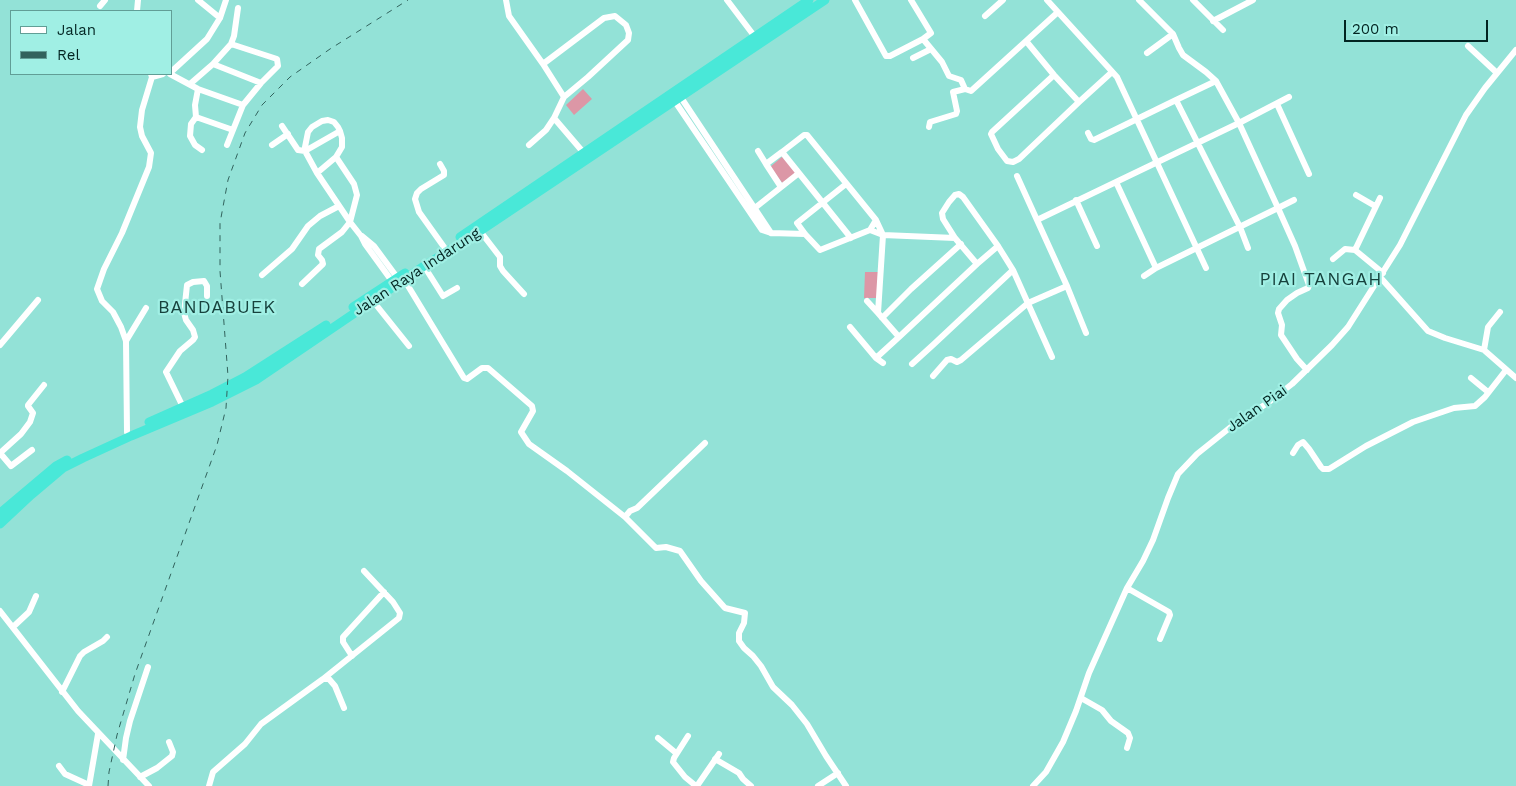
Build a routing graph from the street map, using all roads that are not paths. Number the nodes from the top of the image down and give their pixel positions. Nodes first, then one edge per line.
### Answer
1 (105, 0) edge
2 (198, 0) edge
3 (226, 0) edge
4 (506, 0) edge
5 (727, 0) edge
6 (809, 0) edge
7 (826, 0) edge
8 (855, 0) edge
9 (911, 0) edge
10 (1003, 0) edge
11 (1047, 0) edge
12 (1139, 0) edge
13 (1193, 0) edge
14 (1253, 0) edge
15 (100, 6) dead end
16 (238, 8) dead end
17 (1058, 12) junction
18 (985, 16) dead end
19 (220, 18) junction
20 (1213, 20) junction
21 (1223, 30) dead end
22 (1173, 34) junction
23 (755, 37) junction
24 (923, 39) junction
25 (1026, 41) junction
26 (231, 44) junction
27 (1468, 46) dead end
28 (931, 49) junction
29 (1516, 50) edge
30 (1147, 53) dead end
31 (913, 58) dead end
32 (212, 64) junction
33 (543, 64) junction
34 (172, 71) edge
35 (1112, 72) junction
36 (1497, 73) junction
37 (172, 74) edge
38 (1054, 75) junction
39 (152, 76) edge
40 (1216, 81) junction
41 (261, 83) junction
42 (190, 84) junction
43 (198, 89) junction
44 (965, 89) junction
45 (564, 97) junction
46 (1290, 97) dead end
47 (677, 98) junction
48 (1176, 100) junction
49 (1079, 102) junction
50 (1277, 104) junction
51 (243, 105) junction
52 (196, 117) junction
53 (554, 118) junction
54 (1137, 120) junction
55 (1239, 123) junction
56 (282, 126) dead end
57 (929, 127) dead end
58 (233, 130) junction
59 (340, 131) junction
60 (1088, 133) dead end
61 (288, 134) junction
62 (1198, 143) junction
63 (227, 145) dead end
64 (272, 145) dead end
65 (529, 145) dead end
66 (202, 150) dead end
67 (305, 151) junction
68 (758, 151) dead end
69 (782, 152) junction
70 (579, 157) junction
71 (336, 158) junction
72 (1157, 161) junction
73 (440, 164) dead end
74 (766, 164) junction
75 (317, 173) junction
76 (799, 173) junction
77 (1309, 174) dead end
78 (1017, 176) dead end
79 (1116, 182) junction
80 (846, 184) junction
81 (781, 187) junction
82 (1356, 195) dead end
83 (1380, 198) dead end
84 (1076, 200) junction
85 (1294, 200) dead end
86 (822, 202) junction
87 (339, 206) junction
88 (1375, 206) junction
89 (1278, 208) junction
90 (752, 210) junction
91 (876, 220) junction
92 (1037, 220) junction
93 (350, 222) junction
94 (797, 223) junction
95 (1240, 228) junction
96 (870, 230) junction
97 (474, 232) junction
98 (784, 233) junction
99 (805, 234) junction
100 (883, 235) junction
101 (851, 238) junction
102 (955, 238) junction
103 (960, 244) junction
104 (998, 246) junction
105 (1097, 246) dead end
106 (444, 247) junction
107 (1197, 247) junction
108 (1248, 248) dead end
109 (1355, 250) junction
110 (1333, 259) dead end
111 (977, 264) junction
112 (424, 266) junction
113 (1156, 268) junction
114 (1206, 268) dead end
115 (1012, 270) junction
116 (262, 275) dead end
117 (1382, 275) junction
118 (1144, 276) dead end
119 (398, 280) junction
120 (302, 284) dead end
121 (1067, 286) junction
122 (457, 288) dead end
123 (524, 294) dead end
124 (208, 296) dead end
125 (38, 300) dead end
126 (373, 301) junction
127 (867, 301) dead end
128 (1028, 302) junction
129 (146, 308) dead end
130 (1500, 312) dead end
131 (880, 315) junction
132 (850, 327) dead end
133 (1086, 333) dead end
134 (315, 336) junction
135 (899, 337) junction
136 (1, 339) edge
137 (126, 340) junction
138 (409, 346) dead end
139 (1484, 350) junction
140 (1052, 357) dead end
141 (876, 358) junction
142 (883, 363) dead end
143 (912, 364) dead end
144 (1307, 370) junction
145 (1506, 370) junction
146 (933, 376) dead end
147 (1471, 378) dead end
148 (1516, 378) edge
149 (44, 385) dead end
150 (1488, 392) junction
151 (189, 407) junction
152 (127, 432) junction
153 (705, 443) dead end
154 (32, 450) dead end
155 (1293, 452) dead end
156 (0, 453) edge
157 (0, 513) edge
158 (625, 517) junction
159 (0, 524) edge
160 (364, 571) dead end
161 (1127, 588) junction
162 (384, 592) junction
163 (36, 596) dead end
164 (0, 612) edge
165 (13, 627) junction
166 (107, 638) dead end
167 (1160, 639) dead end
168 (352, 656) junction
169 (148, 667) dead end
170 (323, 679) junction
171 (62, 692) junction
172 (1081, 698) junction
173 (344, 708) dead end
174 (98, 734) junction
175 (688, 736) dead end
176 (658, 738) dead end
177 (168, 742) dead end
178 (1127, 748) dead end
179 (676, 753) junction
180 (121, 758) junction
181 (59, 766) dead end
182 (838, 773) junction
183 (140, 777) junction
184 (89, 785) edge
185 (149, 786) edge
186 (209, 786) edge
187 (696, 786) edge
188 (751, 786) edge
189 (818, 786) edge
190 (846, 786) edge
191 (1033, 786) edge

1 - 15 street
2 - 19 street
3 - 19 street
4 - 33 street
5 - 23 street
6 - 23 highway, Jalan Raya Indarung
7 - 47 highway, Jalan Raya Indarung
8 - 24 street
9 - 24 street
10 - 18 street
11 - 17 street
12 - 22 street
13 - 20 street
14 - 20 street
16 - 26 street
17 - 25 street
17 - 35 street
19 - 34 street
20 - 21 street
22 - 30 street
22 - 40 street
23 - 70 highway, Jalan Raya Indarung
24 - 28 street
25 - 38 street
25 - 44 street
26 - 32 street
26 - 41 street
27 - 36 street
28 - 31 street
28 - 44 street
29 - 36 street, Jalan Piai
32 - 41 street
32 - 42 street
33 - 45 street
33 - 45 street
35 - 49 street
35 - 54 street
36 - 117 street, Jalan Piai
37 - 42 street
38 - 49 street
38 - 49 street
39 - 137 street
40 - 48 street
40 - 55 street
41 - 51 street
42 - 43 street
43 - 51 street
43 - 52 street
44 - 57 street
45 - 53 street
46 - 50 street
47 - 70 highway, Jalan Raya Indarung
47 - 90 street
48 - 54 street
48 - 62 street
50 - 55 street
50 - 77 street
51 - 58 street
52 - 58 street
52 - 66 street
53 - 65 street
53 - 70 street
54 - 60 street
54 - 72 street
55 - 62 street
55 - 89 street
56 - 61 street
58 - 63 street
59 - 67 street
59 - 67 street
59 - 71 street
61 - 64 street
61 - 67 street
62 - 72 street
62 - 95 street
67 - 75 street
68 - 74 street
69 - 74 street
69 - 76 street
69 - 80 street
70 - 97 highway, Jalan Raya Indarung
71 - 75 street
71 - 93 street
72 - 79 street
72 - 107 street
73 - 106 street
74 - 81 street
75 - 87 street
76 - 81 street
76 - 86 street
78 - 92 street
79 - 84 street
79 - 113 street
80 - 86 street
80 - 91 street
81 - 90 street
82 - 88 street
83 - 88 street
84 - 92 street
84 - 105 street
85 - 89 street
86 - 94 street
86 - 101 street
87 - 93 street
87 - 116 street
88 - 109 street
89 - 95 street
89 - 144 street
90 - 98 street
91 - 96 street
91 - 100 street
92 - 121 street
93 - 119 street
93 - 120 street
94 - 98 street
94 - 99 street
95 - 107 street
95 - 108 street
96 - 100 street
96 - 101 street
97 - 106 highway, Jalan Raya Indarung
97 - 112 highway, Jalan Raya Indarung
97 - 123 street
98 - 99 street
99 - 101 street
100 - 102 street
100 - 131 street
102 - 103 street
102 - 104 street
103 - 111 street
103 - 131 street
104 - 111 street
104 - 115 street
106 - 119 highway, Jalan Raya Indarung
107 - 113 street
107 - 114 street
109 - 110 street
109 - 117 street
111 - 135 street
112 - 119 highway, Jalan Raya Indarung
112 - 122 street
113 - 118 street
115 - 128 street
115 - 143 street
117 - 139 street
117 - 144 street, Jalan Piai
119 - 126 highway, Jalan Raya Indarung
119 - 134 highway, Jalan Raya Indarung
119 - 158 street
121 - 128 street
121 - 133 street
124 - 151 street
125 - 136 street
126 - 134 highway, Jalan Raya Indarung
126 - 138 street
127 - 131 street
128 - 140 street
128 - 146 street
129 - 137 street
130 - 139 street
131 - 135 street
132 - 141 street
134 - 151 highway, Jalan Raya Indarung
135 - 141 street
137 - 152 street
139 - 145 street
141 - 142 street
144 - 161 street, Jalan Piai
145 - 148 street
145 - 150 street
147 - 150 street
149 - 156 street
150 - 155 street
151 - 152 highway, Jalan Raya Indarung
151 - 159 highway, Jalan Raya Indarung
152 - 157 highway, Jalan Raya Indarung
153 - 158 street
154 - 156 street
158 - 182 street
160 - 162 street
161 - 167 street
161 - 172 street, Jalan Piai
162 - 168 street
162 - 168 street
163 - 165 street
164 - 165 street
165 - 171 street
166 - 171 street
168 - 170 street
169 - 180 street
170 - 173 street
170 - 186 street
171 - 174 street
172 - 178 street
172 - 191 street, Jalan Piai
174 - 180 street
174 - 184 street
175 - 179 street
176 - 179 street
177 - 183 street
179 - 187 street
180 - 183 street
181 - 184 street
182 - 189 street
182 - 190 street
183 - 185 street
187 - 188 street

